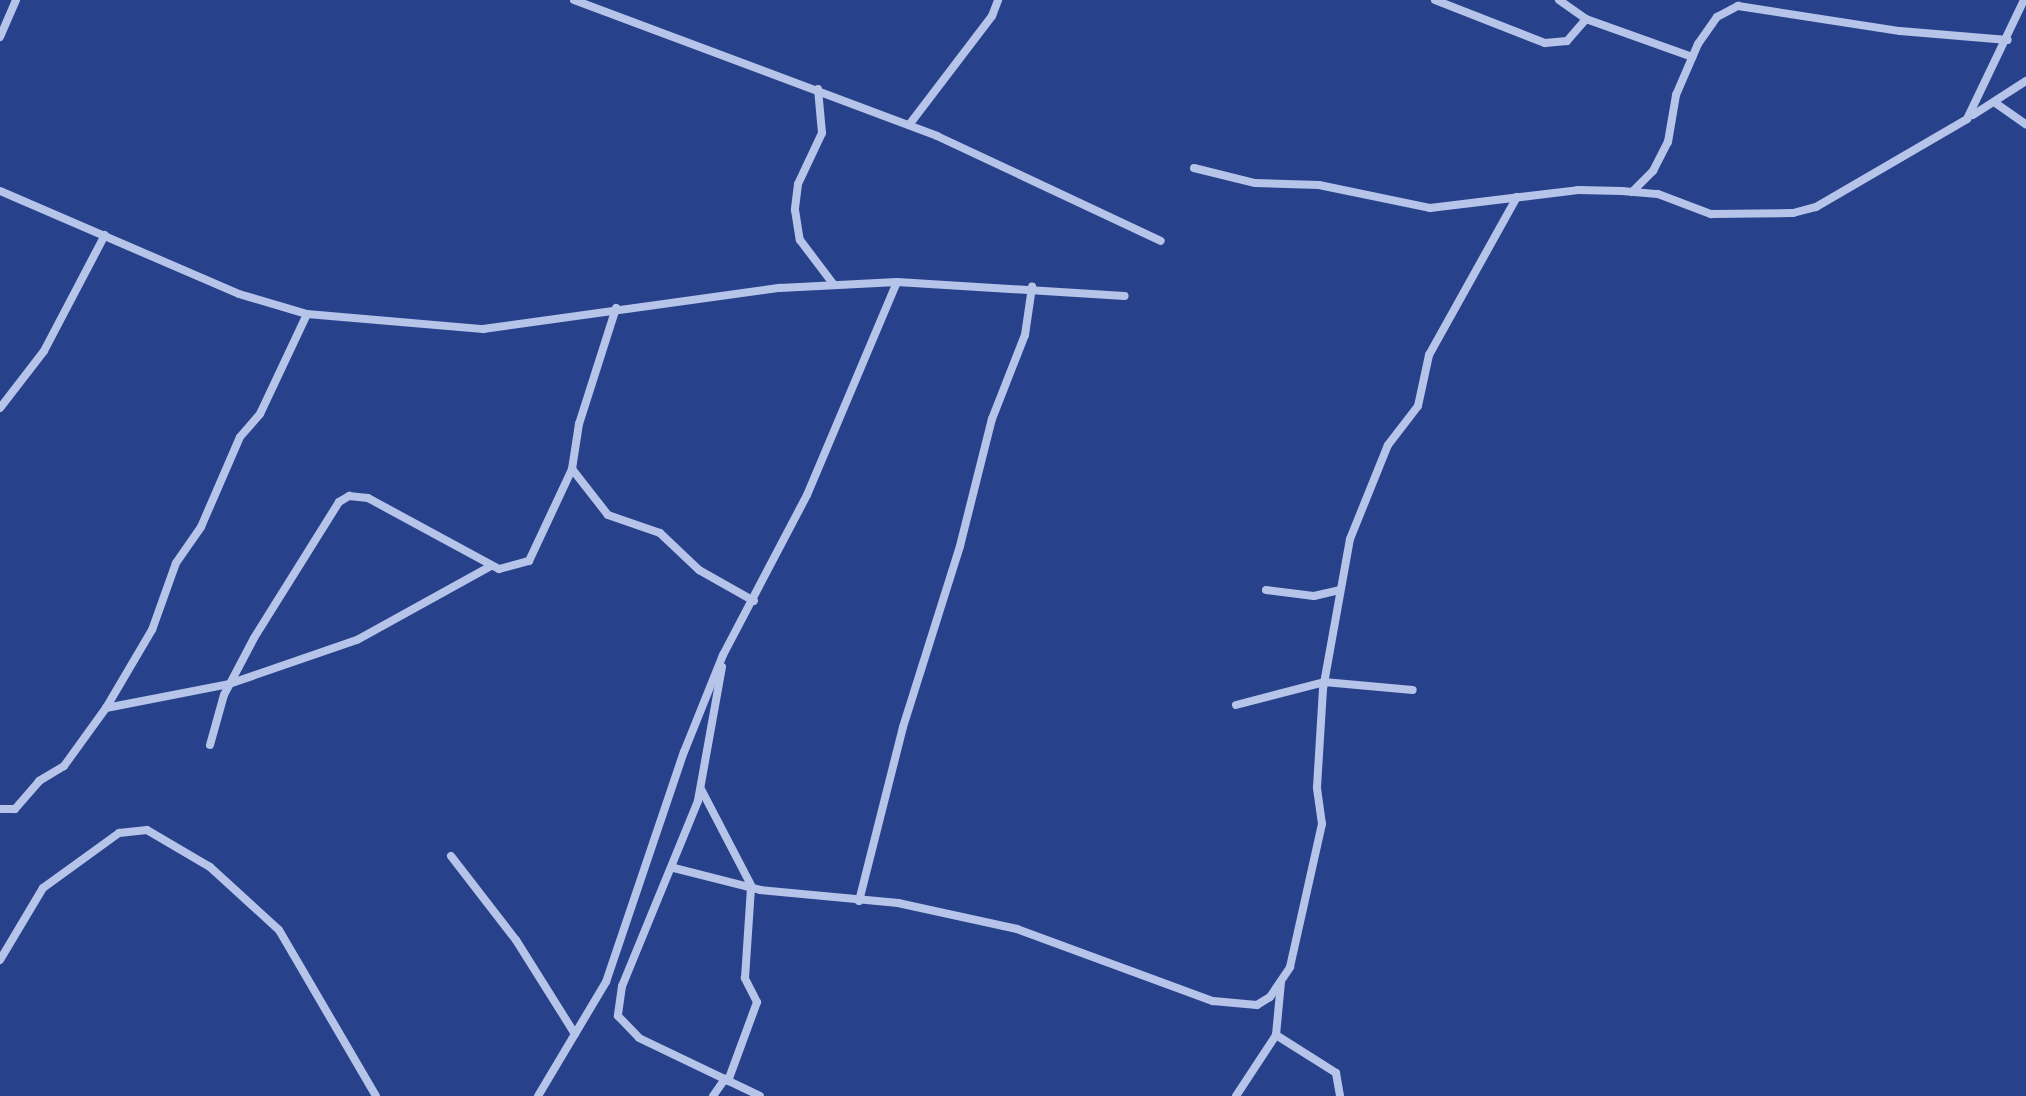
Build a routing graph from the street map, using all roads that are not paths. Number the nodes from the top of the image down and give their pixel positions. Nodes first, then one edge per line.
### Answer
1 (16, 0) edge
2 (574, 0) edge
3 (998, 0) edge
4 (1435, 0) edge
5 (1559, 0) edge
6 (2024, 0) edge
7 (1739, 3) edge
8 (1586, 19) junction
9 (0, 37) edge
10 (2008, 40) junction
11 (1692, 57) junction
12 (2026, 81) edge
13 (818, 89) junction
14 (1994, 102) junction
15 (1967, 119) junction
16 (2026, 124) edge
17 (909, 125) junction
18 (1194, 168) dead end
19 (0, 191) edge
20 (1632, 192) junction
21 (1517, 197) junction
22 (105, 235) junction
23 (1161, 241) dead end
24 (897, 282) junction
25 (834, 285) junction
26 (1032, 287) junction
27 (1125, 296) dead end
28 (616, 308) junction
29 (307, 314) junction
30 (0, 408) edge
31 (572, 469) junction
32 (491, 566) junction
33 (1266, 590) dead end
34 (1339, 590) junction
35 (754, 601) junction
36 (723, 655) junction
37 (1324, 682) junction
38 (229, 684) junction
39 (1413, 690) dead end
40 (1236, 705) dead end
41 (106, 708) junction
42 (210, 745) dead end
43 (701, 789) junction
44 (0, 809) edge
45 (451, 856) dead end
46 (674, 868) junction
47 (752, 888) junction
48 (859, 901) junction
49 (0, 960) edge
50 (1281, 980) junction
51 (575, 1034) junction
52 (1276, 1035) junction
53 (726, 1080) junction
54 (376, 1096) edge
55 (538, 1096) edge
56 (713, 1096) edge
57 (760, 1096) edge
58 (1236, 1096) edge
59 (1340, 1096) edge

1 - 9 street
2 - 13 street
3 - 17 street
4 - 8 street
5 - 8 street
6 - 10 street
7 - 10 street
7 - 11 street
8 - 11 street
10 - 15 street
11 - 20 street
12 - 14 street
13 - 17 street
13 - 25 street
14 - 15 street
14 - 16 street
15 - 20 street
17 - 23 street
18 - 21 street
19 - 22 street
20 - 21 street
21 - 34 street
22 - 29 street
22 - 30 street
24 - 25 street
24 - 26 street
24 - 35 street
25 - 28 street
26 - 27 street
26 - 48 street
28 - 29 street
28 - 31 street
29 - 41 street
31 - 32 street
31 - 35 street
32 - 38 street
32 - 38 street
33 - 34 street
34 - 37 street
35 - 36 street
36 - 43 street
36 - 51 street
37 - 39 street
37 - 40 street
37 - 50 street
38 - 41 street
38 - 42 street
41 - 44 street
43 - 46 street
43 - 47 street
45 - 51 street
46 - 47 street
46 - 53 street
47 - 48 street
47 - 53 street
48 - 50 street
49 - 54 street
50 - 52 street
51 - 55 street
52 - 58 street
52 - 59 street
53 - 56 street
53 - 57 street

